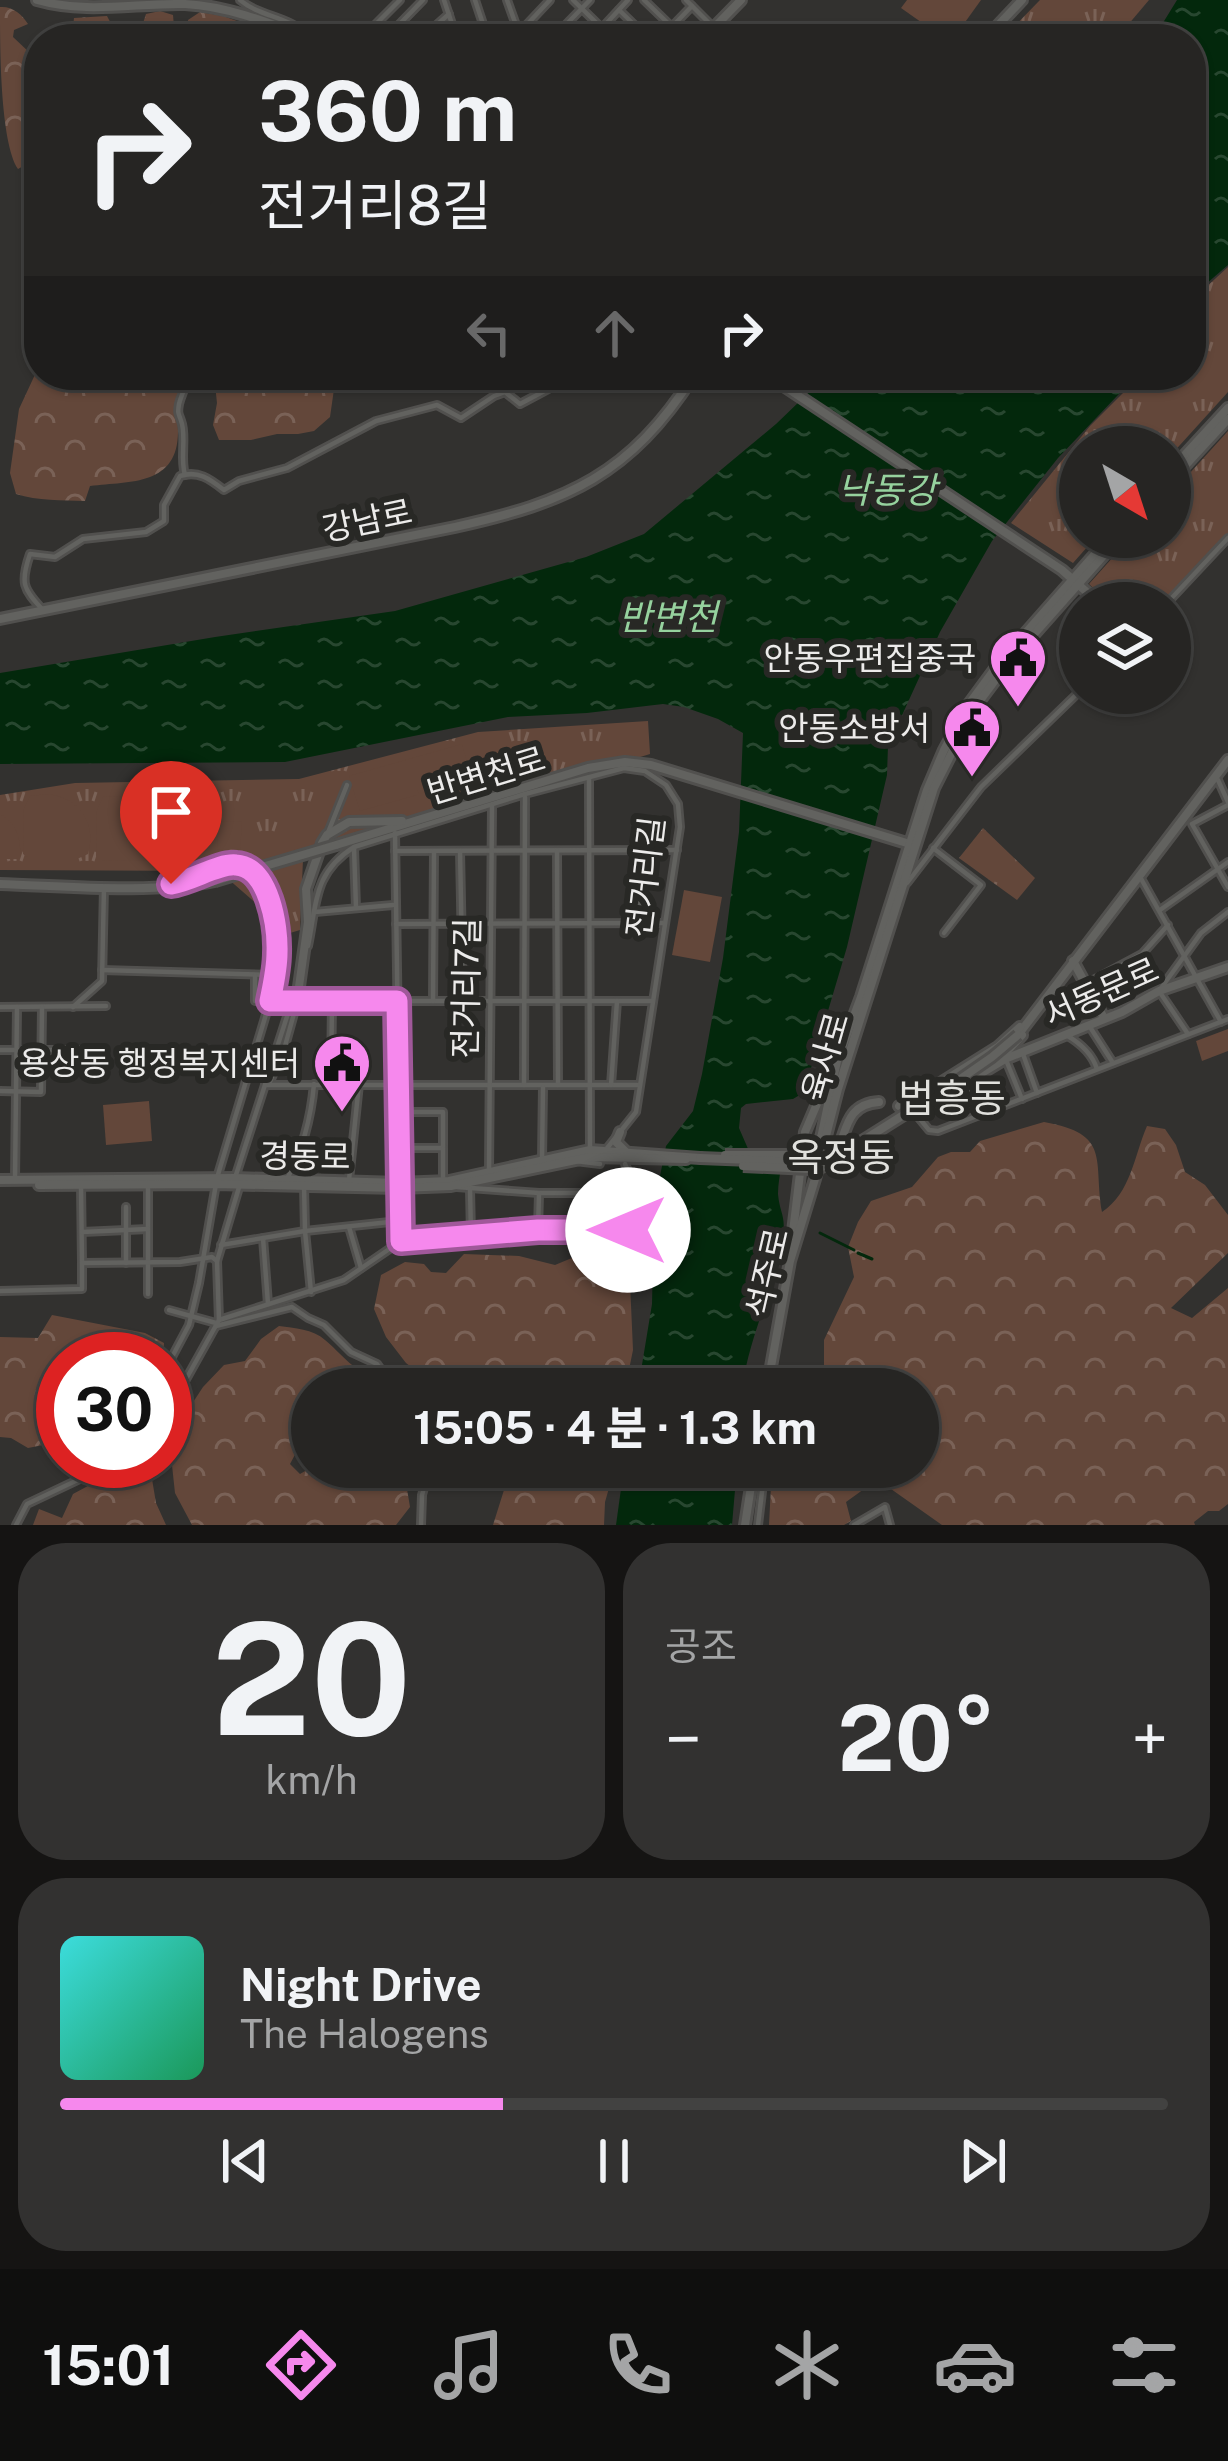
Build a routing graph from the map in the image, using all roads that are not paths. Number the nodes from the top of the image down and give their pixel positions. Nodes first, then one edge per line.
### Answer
1 (37, 0) edge
2 (240, 0) edge
3 (400, 0) edge
4 (423, 0) edge
5 (444, 0) edge
6 (573, 0) edge
7 (590, 0) edge
8 (628, 0) edge
9 (644, 0) edge
10 (686, 0) edge
11 (741, 0) edge
12 (1022, 0) edge
13 (692, 6) junction
14 (582, 9) junction
15 (619, 10) junction
16 (448, 14) junction
17 (264, 24) edge
18 (293, 24) edge
19 (376, 24) edge
20 (400, 24) edge
21 (437, 24) edge
22 (452, 24) edge
23 (568, 24) edge
24 (598, 24) edge
25 (606, 24) edge
26 (633, 24) edge
27 (669, 24) edge
28 (675, 24) edge
29 (710, 24) edge
30 (718, 24) edge
31 (999, 24) edge
32 (185, 390) edge
33 (546, 390) edge
34 (684, 390) edge
35 (790, 390) edge
36 (1228, 408) edge
37 (1228, 419) edge
38 (1191, 448) edge
39 (1191, 459) edge
40 (184, 475) junction
41 (1228, 538) edge
42 (1093, 558) edge
43 (1098, 558) edge
44 (1075, 580) junction
45 (1187, 582) edge
46 (43, 610) junction
47 (0, 619) edge
48 (1059, 711) edge
49 (1228, 764) edge
50 (589, 776) junction
51 (1218, 780) junction
52 (346, 785) dead end
53 (524, 794) junction
54 (491, 801) junction
55 (1228, 804) edge
56 (431, 817) junction
57 (1187, 821) junction
58 (395, 833) junction
59 (326, 835) junction
60 (908, 843) junction
61 (354, 847) junction
62 (933, 848) junction
63 (524, 850) junction
64 (556, 850) junction
65 (589, 850) junction
66 (647, 850) junction
67 (677, 850) junction
68 (395, 851) junction
69 (434, 851) junction
70 (460, 851) junction
71 (491, 851) junction
72 (1228, 862) edge
73 (1218, 868) junction
74 (1140, 877) junction
75 (0, 884) edge
76 (164, 886) junction
77 (1228, 886) edge
78 (104, 887) junction
79 (903, 887) junction
80 (396, 905) junction
81 (356, 908) junction
82 (1160, 910) junction
83 (315, 912) junction
84 (1228, 912) edge
85 (665, 923) junction
86 (396, 924) junction
87 (434, 924) junction
88 (462, 924) junction
89 (491, 924) junction
90 (524, 924) junction
91 (557, 924) junction
92 (589, 924) junction
93 (638, 924) junction
94 (1168, 924) junction
95 (944, 932) dead end
96 (1185, 956) junction
97 (1074, 962) junction
98 (1228, 967) edge
99 (102, 970) junction
100 (255, 975) junction
101 (274, 975) junction
102 (1194, 978) junction
103 (1086, 984) junction
104 (1159, 991) junction
105 (270, 1001) junction
106 (295, 1001) junction
107 (332, 1001) junction
108 (397, 1001) junction
109 (433, 1001) junction
110 (463, 1001) junction
111 (490, 1001) junction
112 (524, 1001) junction
113 (557, 1001) junction
114 (589, 1001) junction
115 (617, 1001) junction
116 (653, 1001) junction
117 (106, 1006) dead end
118 (0, 1007) edge
119 (17, 1007) junction
120 (42, 1007) junction
121 (73, 1007) junction
122 (1032, 1017) junction
123 (1104, 1018) junction
124 (1224, 1020) edge
125 (1089, 1024) junction
126 (1188, 1034) junction
127 (1065, 1035) junction
128 (0, 1050) edge
129 (16, 1050) junction
130 (41, 1050) junction
131 (79, 1050) dead end
132 (1022, 1052) junction
133 (1006, 1059) junction
134 (837, 1061) junction
135 (1113, 1063) junction
136 (995, 1065) junction
137 (1096, 1069) junction
138 (267, 1084) junction
139 (314, 1084) junction
140 (331, 1084) junction
141 (359, 1084) junction
142 (398, 1084) junction
143 (963, 1084) junction
144 (489, 1085) junction
145 (524, 1085) junction
146 (542, 1085) junction
147 (558, 1085) junction
148 (590, 1085) junction
149 (611, 1085) junction
150 (640, 1085) junction
151 (0, 1091) edge
152 (16, 1091) junction
153 (1037, 1094) junction
154 (1022, 1099) junction
155 (879, 1102) dead end
156 (443, 1103) dead end
157 (398, 1112) junction
158 (443, 1112) junction
159 (915, 1113) junction
160 (986, 1113) junction
161 (620, 1132) junction
162 (820, 1138) junction
163 (398, 1148) junction
164 (443, 1148) junction
165 (626, 1152) junction
166 (590, 1154) junction
167 (603, 1158) junction
168 (700, 1158) junction
169 (542, 1160) junction
170 (568, 1160) junction
171 (625, 1164) dead end
172 (814, 1169) junction
173 (489, 1172) junction
174 (286, 1179) junction
175 (16, 1180) junction
176 (349, 1180) junction
177 (216, 1181) junction
178 (238, 1181) junction
179 (0, 1183) edge
180 (148, 1184) junction
181 (447, 1184) junction
182 (81, 1185) junction
183 (304, 1185) junction
184 (399, 1185) junction
185 (470, 1190) junction
186 (539, 1193) junction
187 (632, 1193) junction
188 (620, 1194) junction
189 (126, 1207) dead end
190 (399, 1221) junction
191 (349, 1227) junction
192 (631, 1228) junction
193 (148, 1229) junction
194 (538, 1230) junction
195 (126, 1231) junction
196 (305, 1231) junction
197 (82, 1232) junction
198 (471, 1235) junction
199 (263, 1237) junction
200 (401, 1241) junction
201 (220, 1245) junction
202 (638, 1256) dead end
203 (204, 1259) junction
204 (217, 1261) junction
205 (790, 1261) junction
206 (148, 1262) junction
207 (82, 1263) junction
208 (126, 1263) junction
209 (362, 1270) junction
210 (0, 1291) edge
211 (311, 1292) junction
212 (148, 1294) dead end
213 (268, 1304) junction
214 (169, 1310) dead end
215 (191, 1316) junction
216 (217, 1324) junction
217 (184, 1332) edge
218 (379, 1368) edge
219 (771, 1368) edge
220 (192, 1369) edge
221 (61, 1488) edge
222 (424, 1488) edge
223 (751, 1488) edge
224 (763, 1488) edge
225 (16, 1525) edge
226 (421, 1525) edge
227 (746, 1525) edge
228 (758, 1525) edge
229 (854, 1525) edge
230 (890, 1525) edge

1 - 17 street
2 - 18 street
3 - 19 street
4 - 20 street
5 - 16 street
6 - 14 street
7 - 14 street
8 - 15 street
9 - 27 street
10 - 13 street
11 - 30 street
12 - 31 street
13 - 28 street
13 - 29 street
14 - 23 street
14 - 24 street
15 - 25 street
15 - 26 street
16 - 21 street
16 - 22 street
32 - 40 street
33 - 40 street
34 - 46 street, 강남로
35 - 44 street
36 - 38 street
37 - 39 street
40 - 46 street
41 - 45 street
42 - 44 street, 육사로
43 - 44 street, 육사로
44 - 60 street, 육사로
46 - 47 street, 강남로
48 - 62 street
49 - 51 street
49 - 57 street
50 - 53 street, 전거리길
50 - 65 street
50 - 67 street, 전거리길
51 - 55 street
51 - 57 street
52 - 59 street
53 - 54 street, 전거리길
53 - 63 street
54 - 56 street, 반변천로
54 - 58 street, 전거리길
54 - 60 street, 반변천로
54 - 71 street, 전거리7길
55 - 57 street
56 - 59 street
56 - 76 street, 반변천로, bridge
57 - 73 street
57 - 74 street
58 - 61 street, 전거리길
58 - 68 street
59 - 106 street
60 - 79 street, 육사로
60 - 134 street, 육사로
61 - 81 street
61 - 83 street
62 - 79 street
62 - 95 street
63 - 64 street
63 - 71 street
63 - 90 street
64 - 65 street
64 - 91 street
65 - 66 street
65 - 92 street
66 - 67 street
66 - 93 street
67 - 85 street, 전거리길
68 - 69 street
68 - 80 street
69 - 70 street
69 - 87 street
70 - 71 street
70 - 88 street
71 - 89 street, 전거리7길
72 - 73 street
73 - 77 street
73 - 82 street
74 - 82 street
74 - 97 street
75 - 78 street
76 - 78 street
76 - 101 street
78 - 99 street
79 - 172 street, 육사로
80 - 81 street
80 - 86 street
81 - 83 street
82 - 94 street
83 - 106 street
84 - 96 street
85 - 93 street
85 - 116 street, 전거리길
86 - 87 street
86 - 108 street
87 - 88 street
87 - 109 street
88 - 89 street
88 - 110 street
89 - 90 street
89 - 111 street, 전거리7길
90 - 91 street
90 - 112 street
91 - 92 street
91 - 113 street
92 - 93 street
92 - 114 street
94 - 96 street
94 - 103 street
96 - 102 street
96 - 104 street
97 - 103 street
97 - 122 street
98 - 102 street, 서동문로
99 - 100 street
99 - 121 street
100 - 101 street
100 - 105 street
101 - 105 street
102 - 104 street, 서동문로
102 - 124 street
103 - 123 street
104 - 123 street, 서동문로
104 - 126 street
105 - 106 street
105 - 177 street
106 - 107 street
106 - 138 street
107 - 108 street
107 - 140 street
108 - 109 street
108 - 142 street
109 - 110 street
110 - 111 street
111 - 112 street
111 - 144 street, 전거리7길
112 - 113 street
112 - 145 street
113 - 114 street
113 - 147 street
114 - 115 street
114 - 148 street
115 - 116 street
115 - 149 street
116 - 150 street, 전거리길
117 - 121 street
118 - 119 street
119 - 120 street
119 - 129 street
120 - 121 street
120 - 130 street
122 - 136 street
122 - 159 street
122 - 168 street, bridge
123 - 125 street, 서동문로
124 - 126 street
125 - 127 street, 서동문로
125 - 135 street
126 - 135 street
127 - 132 street, 서동문로
127 - 137 street
128 - 129 street
129 - 130 street
129 - 152 street
130 - 131 street
130 - 152 street
132 - 133 street, 서동문로
132 - 153 street
133 - 136 street, 서동문로
133 - 154 street
134 - 162 street, 육사로
134 - 205 street
135 - 137 street
136 - 143 street
137 - 153 street
138 - 139 street
138 - 178 street
139 - 140 street
139 - 174 street
140 - 141 street
141 - 142 street
141 - 176 street
142 - 144 street
142 - 157 street
143 - 159 street
143 - 160 street
144 - 145 street
144 - 173 street, 전거리7길
145 - 146 street
146 - 147 street
146 - 169 street
147 - 148 street
148 - 149 street
148 - 166 street
149 - 150 street
150 - 161 street, 전거리길
151 - 152 street
152 - 175 street
153 - 154 street
154 - 160 street
155 - 172 street
156 - 158 street
157 - 158 street
157 - 163 street
158 - 164 street
159 - 160 street
161 - 165 street
161 - 167 street, 전거리길
162 - 168 street, bridge
162 - 172 street, 육사로
163 - 164 street
163 - 184 street
164 - 181 street
165 - 167 street
165 - 168 street
166 - 167 street, 경동로
166 - 169 street, 경동로
166 - 170 street, 경동로
167 - 168 street
167 - 170 street
168 - 172 street, bridge
169 - 173 street, 경동로
170 - 181 street, 경동로
171 - 187 street
172 - 205 street, 석주로
173 - 181 street, 경동로
174 - 176 street, 경동로
174 - 178 street, 경동로
175 - 177 street, 경동로
175 - 179 street, 경동로
176 - 184 street, 경동로
177 - 178 street, 경동로
177 - 180 street, 경동로
177 - 203 street
178 - 183 street, 경동로
178 - 201 street
179 - 182 street, 경동로
180 - 182 street, 경동로
180 - 193 street
181 - 184 street, 경동로
181 - 185 street
182 - 197 street
183 - 184 street, 경동로
183 - 196 street
184 - 190 street
185 - 186 street
185 - 198 street
186 - 188 street
186 - 194 street
187 - 188 street
187 - 192 street
188 - 192 street
189 - 195 street
190 - 191 street
190 - 200 street
191 - 196 street
191 - 209 street
192 - 194 street
192 - 202 street
193 - 195 street
193 - 206 street
194 - 198 street
195 - 197 street
195 - 208 street
196 - 199 street
196 - 211 street
197 - 207 street
198 - 200 street
199 - 201 street
199 - 213 street
200 - 209 street
201 - 204 street
203 - 204 street
203 - 206 street
203 - 215 street
204 - 216 street
205 - 219 street, 석주로
206 - 208 street
206 - 212 street
207 - 208 street
207 - 210 street
209 - 211 street
211 - 213 street
213 - 216 street
214 - 215 street
215 - 216 street
215 - 217 street
216 - 218 street
216 - 220 street
221 - 225 street
222 - 226 street
223 - 227 street
224 - 228 street
229 - 230 street

